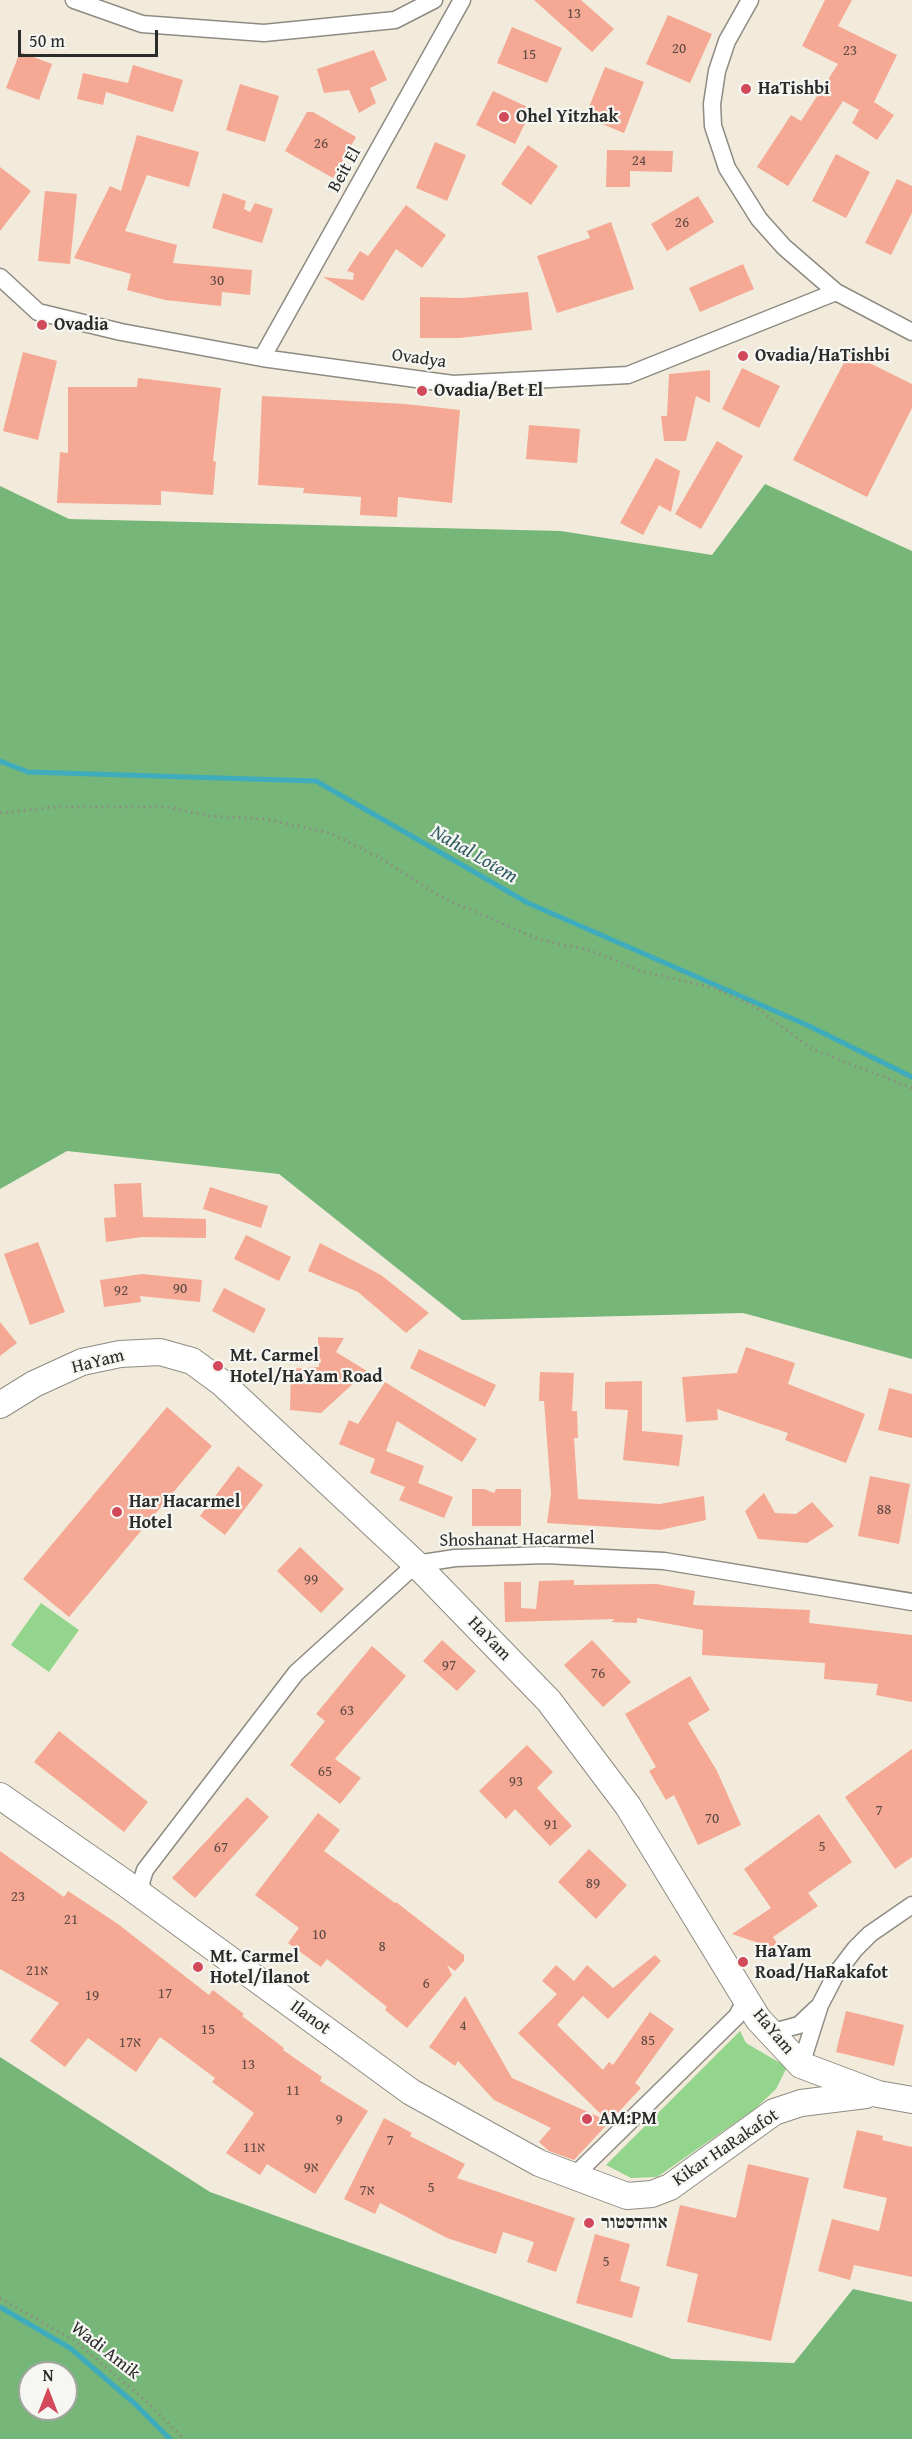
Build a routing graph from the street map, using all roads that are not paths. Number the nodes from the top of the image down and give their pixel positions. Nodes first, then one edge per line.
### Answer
1 (74, 0) edge
2 (434, 0) edge
3 (462, 0) edge
4 (750, 0) edge
5 (0, 277) edge
6 (836, 292) junction
7 (912, 332) edge
8 (262, 358) junction
9 (0, 1405) edge
10 (416, 1564) junction
11 (912, 1602) edge
12 (0, 1796) edge
13 (145, 1898) junction
14 (912, 1905) edge
15 (746, 1999) junction
16 (820, 2005) junction
17 (770, 2033) junction
18 (801, 2065) junction
19 (878, 2094) junction
20 (912, 2100) edge
21 (774, 2112) junction
22 (574, 2176) junction

1 - 2 street
3 - 8 street, Beit El
4 - 6 street
5 - 8 street, Ovadya
6 - 7 street
6 - 8 street, Ovadya
9 - 10 main road, HaYam
10 - 11 street, Shoshanat Hacarmel
10 - 13 street, Shoshanat Hacarmel
10 - 15 main road, HaYam
12 - 13 main road, Ilanot
13 - 22 main road, Ilanot
14 - 16 street
15 - 17 main road, HaYam
15 - 22 street
16 - 17 street
16 - 18 street
17 - 18 main road, HaYam
18 - 19 main road, HaYam
18 - 21 main road
19 - 20 main road
19 - 21 main road, Kikar HaRakafot
21 - 22 main road, Kikar HaRakafot

